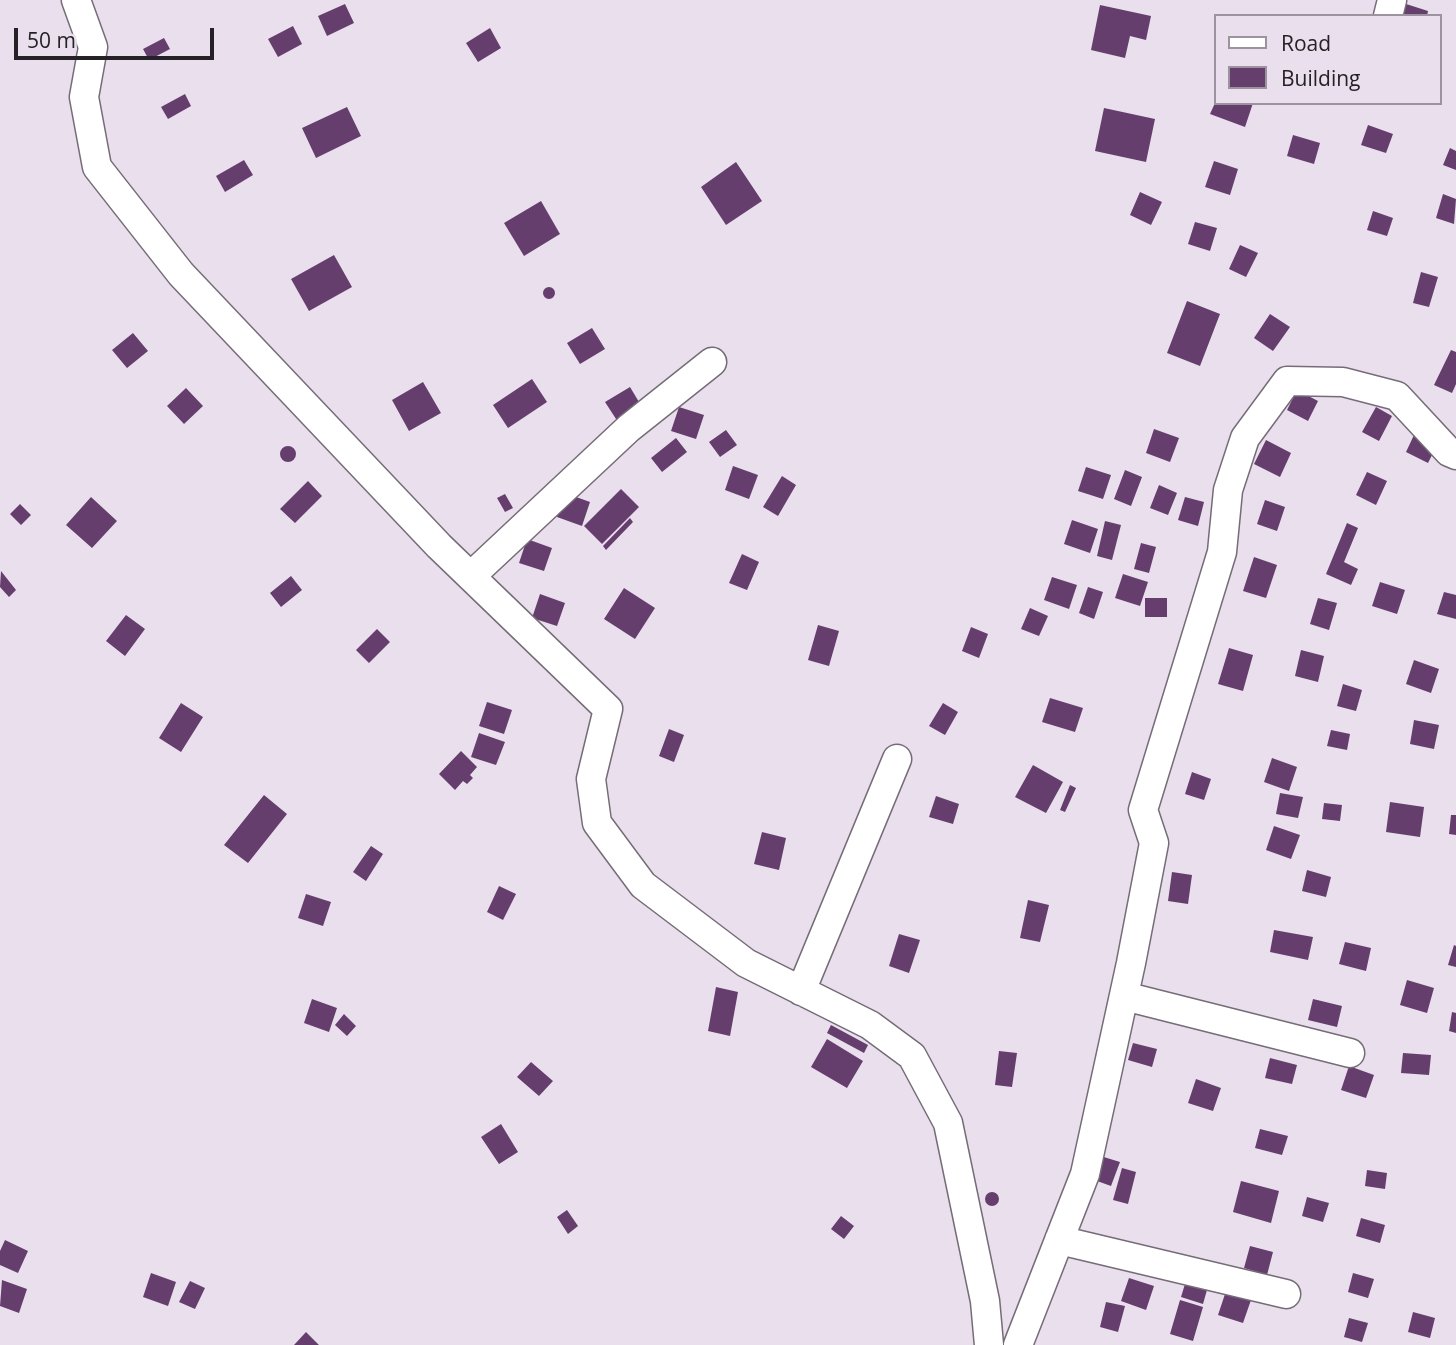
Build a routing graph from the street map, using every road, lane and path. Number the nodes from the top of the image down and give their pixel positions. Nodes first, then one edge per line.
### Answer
1 (76, 0) edge
2 (712, 362) dead end
3 (1456, 455) edge
4 (471, 576) junction
5 (897, 759) dead end
6 (801, 990) junction
7 (1124, 996) junction
8 (1350, 1053) dead end
9 (1059, 1240) junction
10 (1286, 1294) dead end
11 (989, 1345) edge
12 (1018, 1345) edge

1 - 4 street
2 - 4 street
3 - 7 street
4 - 6 street
5 - 6 street
6 - 11 street
7 - 8 street
7 - 9 street
9 - 10 street
9 - 12 street

